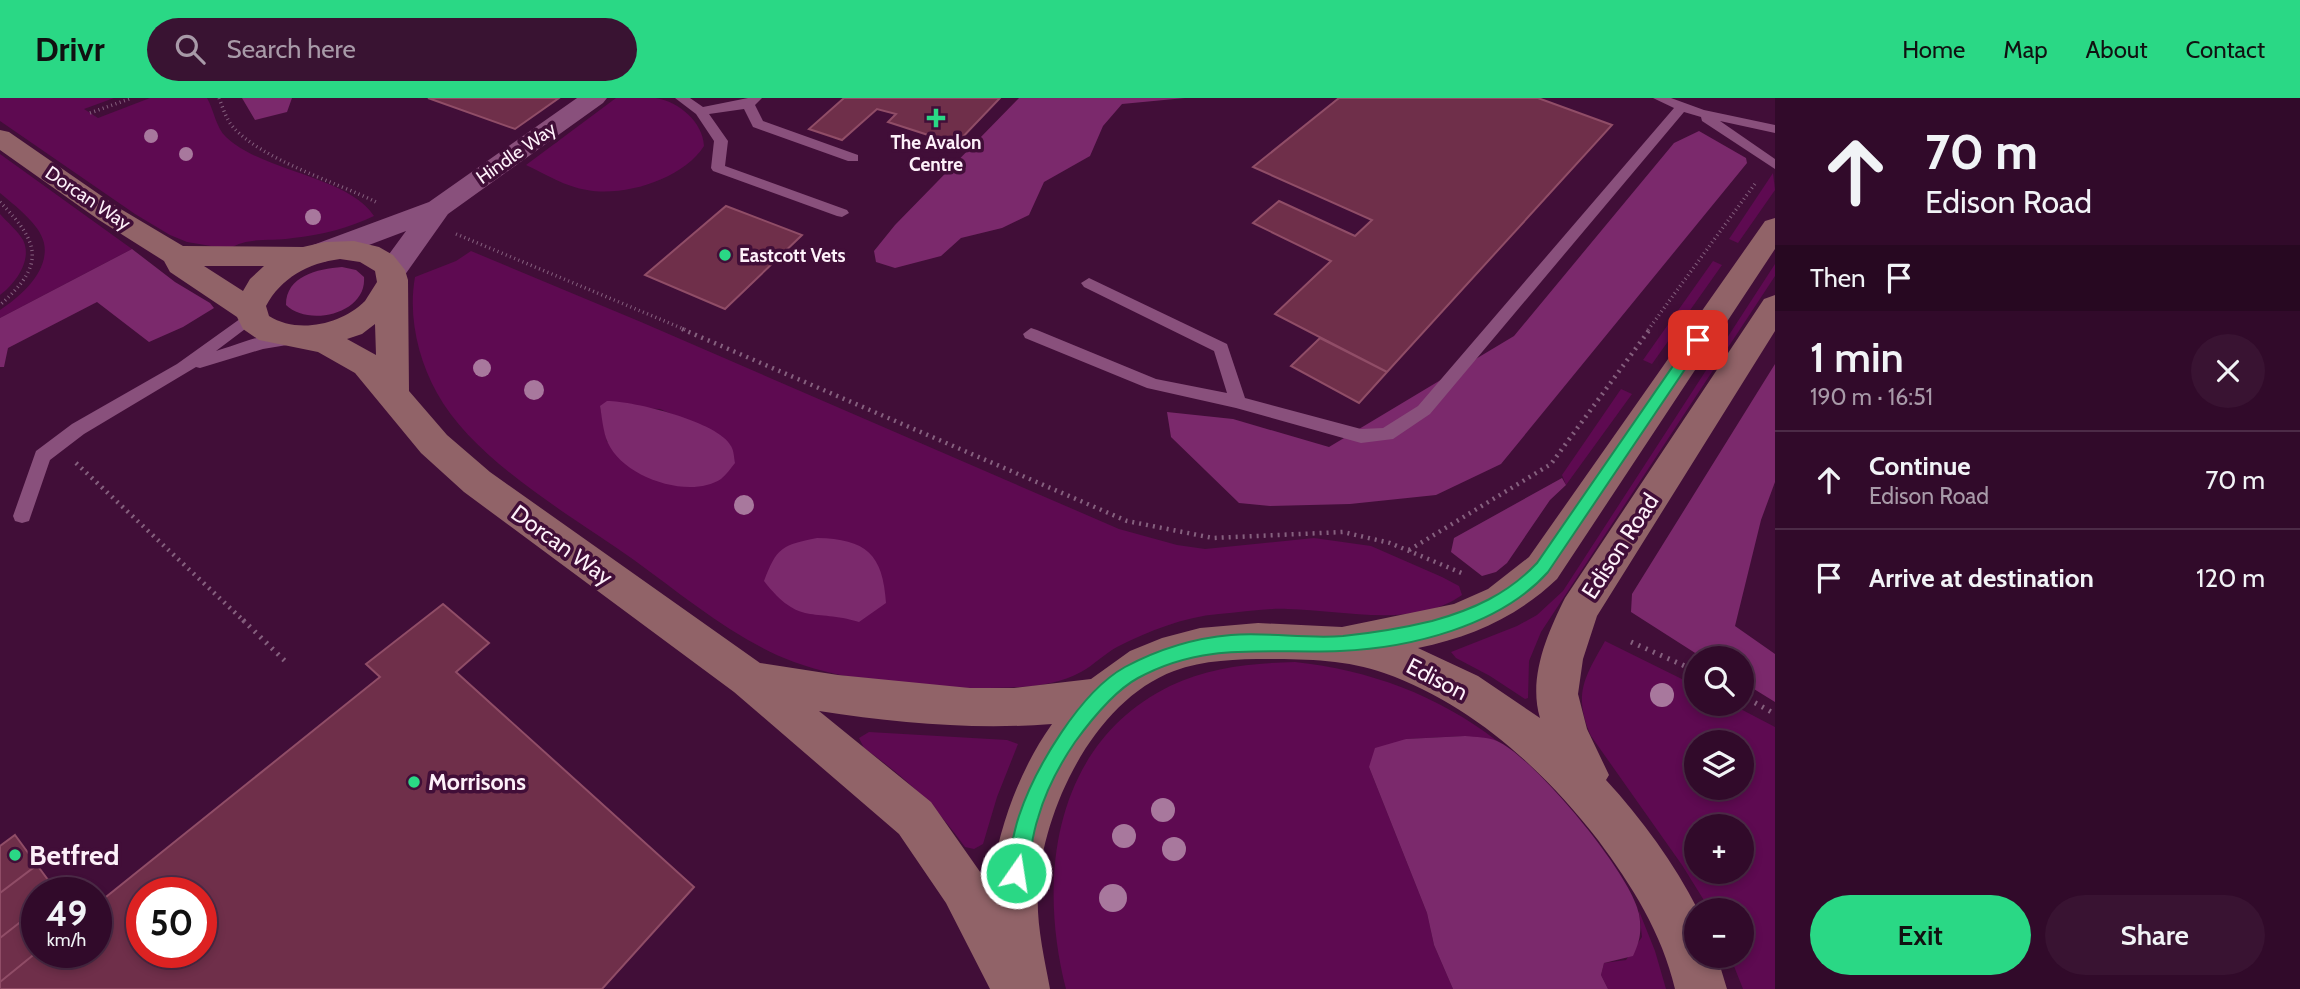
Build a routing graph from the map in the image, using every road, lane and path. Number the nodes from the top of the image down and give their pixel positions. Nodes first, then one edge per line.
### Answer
1 (132, 98) edge
2 (219, 98) edge
3 (594, 98) edge
4 (681, 98) edge
5 (1659, 98) edge
6 (752, 101) edge
7 (1682, 106) junction
8 (701, 111) junction
9 (90, 113) dead end
10 (1700, 113) junction
11 (1775, 129) edge
12 (0, 138) edge
13 (853, 158) dead end
14 (1773, 163) edge
15 (0, 202) edge
16 (842, 213) dead end
17 (427, 216) junction
18 (1775, 227) edge
19 (315, 255) junction
20 (177, 256) junction
21 (391, 278) junction
22 (1089, 284) dead end
23 (0, 305) edge
24 (1775, 306) edge
25 (251, 314) junction
26 (1031, 334) dead end
27 (303, 338) junction
28 (183, 368) junction
29 (392, 392) junction
30 (1238, 402) junction
31 (74, 456) dead end
32 (22, 516) dead end
33 (1408, 551) junction
34 (1464, 574) dead end
35 (1630, 642) dead end
36 (1342, 643) junction
37 (286, 663) dead end
38 (1684, 666) edge
39 (749, 679) junction
40 (1102, 697) junction
41 (1754, 702) edge
42 (1775, 714) edge
43 (1601, 806) junction
44 (1018, 989) edge
45 (1024, 989) edge
46 (1701, 989) edge

1 - 9 path
2 - 17 path
3 - 17 street, Hindle Way
4 - 8 lane
5 - 7 lane
6 - 8 lane
6 - 13 lane
7 - 10 lane
7 - 30 lane
8 - 16 lane
10 - 11 lane
10 - 14 lane
12 - 20 main road, Dorcan Way
14 - 33 path
15 - 23 path
17 - 19 street, Hindle Way
17 - 21 street, Hindle Way
17 - 33 path
18 - 36 main road
19 - 20 main road
19 - 21 main road
19 - 25 main road
20 - 25 main road, Dorcan Way
21 - 27 main road
21 - 29 main road
22 - 30 lane
24 - 43 main road, Edison Road
25 - 27 main road, Dorcan Way
25 - 28 lane
26 - 30 lane
27 - 28 lane
27 - 29 main road, Dorcan Way
28 - 32 lane
29 - 39 main road, Dorcan Way
31 - 37 path
33 - 34 path
35 - 38 path
36 - 40 main road, Edison
36 - 43 main road, Edison
39 - 40 main road, Dorcan Way
39 - 44 main road, Dorcan Way
40 - 45 main road, Edison
41 - 42 path
43 - 46 main road, Edison

